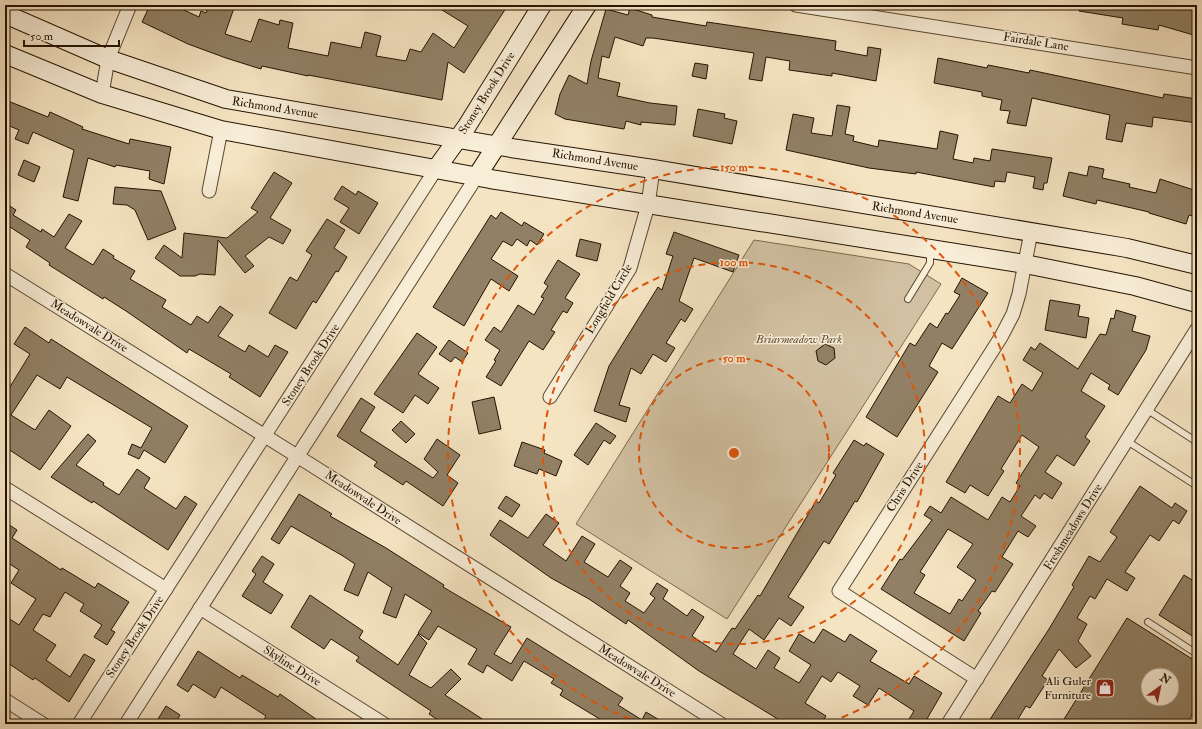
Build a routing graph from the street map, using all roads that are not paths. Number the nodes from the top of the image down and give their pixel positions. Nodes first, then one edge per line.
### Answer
1 (130, 5) edge
2 (542, 5) edge
3 (587, 5) edge
4 (796, 5) edge
5 (875, 11) edge
6 (5, 14) edge
7 (5, 54) edge
8 (108, 59) junction
9 (1197, 68) edge
10 (102, 94) junction
11 (221, 130) junction
12 (458, 138) junction
13 (498, 145) junction
14 (436, 169) junction
15 (653, 169) junction
16 (477, 176) junction
17 (209, 192) dead end
18 (648, 205) junction
19 (1031, 232) junction
20 (930, 249) junction
21 (1025, 264) junction
22 (1197, 265) edge
23 (5, 274) edge
24 (908, 299) dead end
25 (1197, 303) edge
26 (1197, 329) edge
27 (550, 397) dead end
28 (1146, 409) junction
29 (265, 436) junction
30 (1127, 441) junction
31 (1197, 442) edge
32 (298, 456) junction
33 (1197, 486) edge
34 (5, 488) edge
35 (166, 589) junction
36 (200, 608) junction
37 (1148, 622) dead end
38 (1197, 654) edge
39 (977, 679) junction
40 (5, 700) edge
41 (43, 724) edge
42 (79, 724) edge
43 (126, 724) edge
44 (384, 724) edge
45 (721, 724) edge
46 (948, 724) edge

1 - 8 street
2 - 12 main road, Stoney Brook Drive
3 - 13 main road
4 - 5 street, Fairdale Lane
5 - 9 street, Fairdale Lane
6 - 8 main road, Richmond Avenue
7 - 10 main road
8 - 10 street
8 - 12 main road, Richmond Avenue
10 - 11 main road
11 - 14 main road
11 - 17 street
12 - 13 main road, Richmond Avenue
12 - 14 main road, Stoney Brook Drive
13 - 15 main road, Richmond Avenue
13 - 16 main road
14 - 16 main road
14 - 29 street, Stoney Brook Drive
15 - 18 street, Longfield Circle
15 - 19 main road, Richmond Avenue
16 - 18 main road
16 - 32 street
18 - 20 main road
18 - 27 street, Longfield Circle
19 - 21 street, Chris Drive
19 - 22 main road, Richmond Avenue
20 - 21 main road
20 - 24 lane
21 - 25 main road
21 - 39 street, Chris Drive
23 - 29 street, Meadowvale Drive
26 - 28 street, Freshmeadows Drive
28 - 30 street, Freshmeadows Drive
28 - 31 lane
29 - 32 street, Meadowvale Drive
29 - 35 street, Stoney Brook Drive
30 - 33 lane
30 - 39 street, Freshmeadows Drive
32 - 36 street
32 - 45 street, Meadowvale Drive
34 - 35 street
35 - 42 street, Stoney Brook Drive
36 - 43 street
36 - 44 street, Skyline Drive
37 - 38 lane
39 - 46 street, Freshmeadows Drive
40 - 41 street

